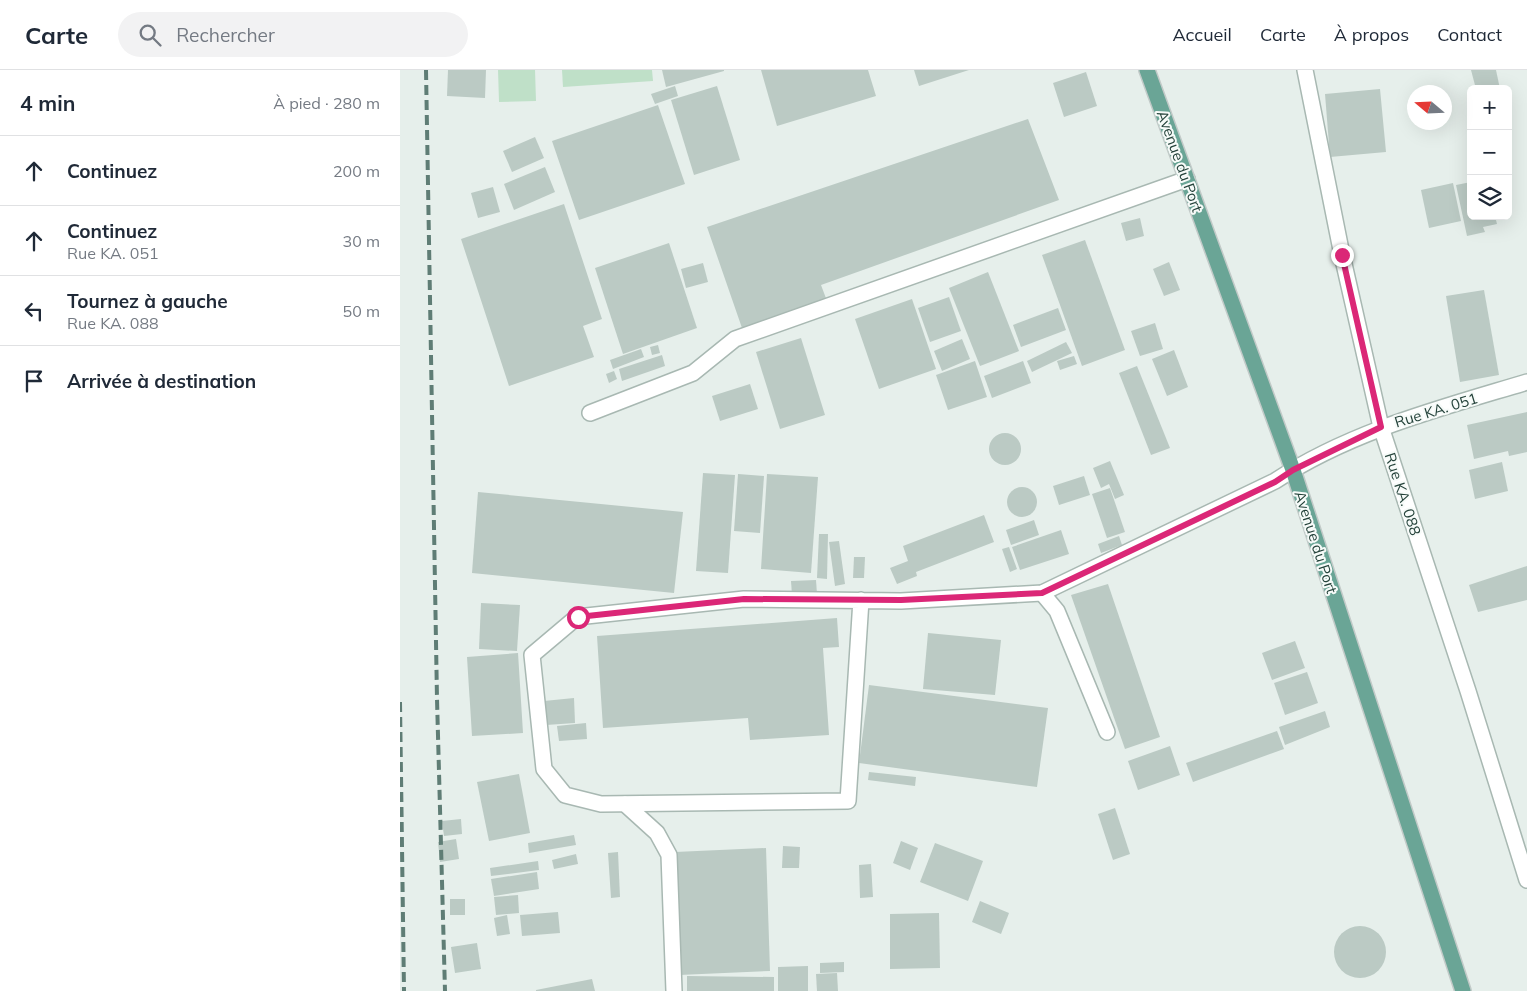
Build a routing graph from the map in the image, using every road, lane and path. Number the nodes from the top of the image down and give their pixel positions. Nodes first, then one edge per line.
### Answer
1 (1147, 70) edge
2 (1305, 70) edge
3 (1187, 179) junction
4 (1527, 382) edge
5 (590, 413) dead end
6 (1381, 427) junction
7 (1293, 470) junction
8 (1042, 593) junction
9 (862, 600) junction
10 (1107, 732) dead end
11 (625, 804) junction
12 (1527, 880) edge
13 (674, 991) edge
14 (1463, 991) edge

1 - 3 main road, Avenue du Port
2 - 6 street, Rue KA. 088
3 - 5 street
3 - 7 main road, Avenue du Port
4 - 6 street, Rue KA. 051
6 - 7 street, Rue KA. 051
6 - 12 street, Rue KA. 088
7 - 8 street, Rue KA. 051
7 - 14 main road, Avenue du Port
8 - 9 street
8 - 10 street
9 - 11 street
9 - 11 street
11 - 13 street

